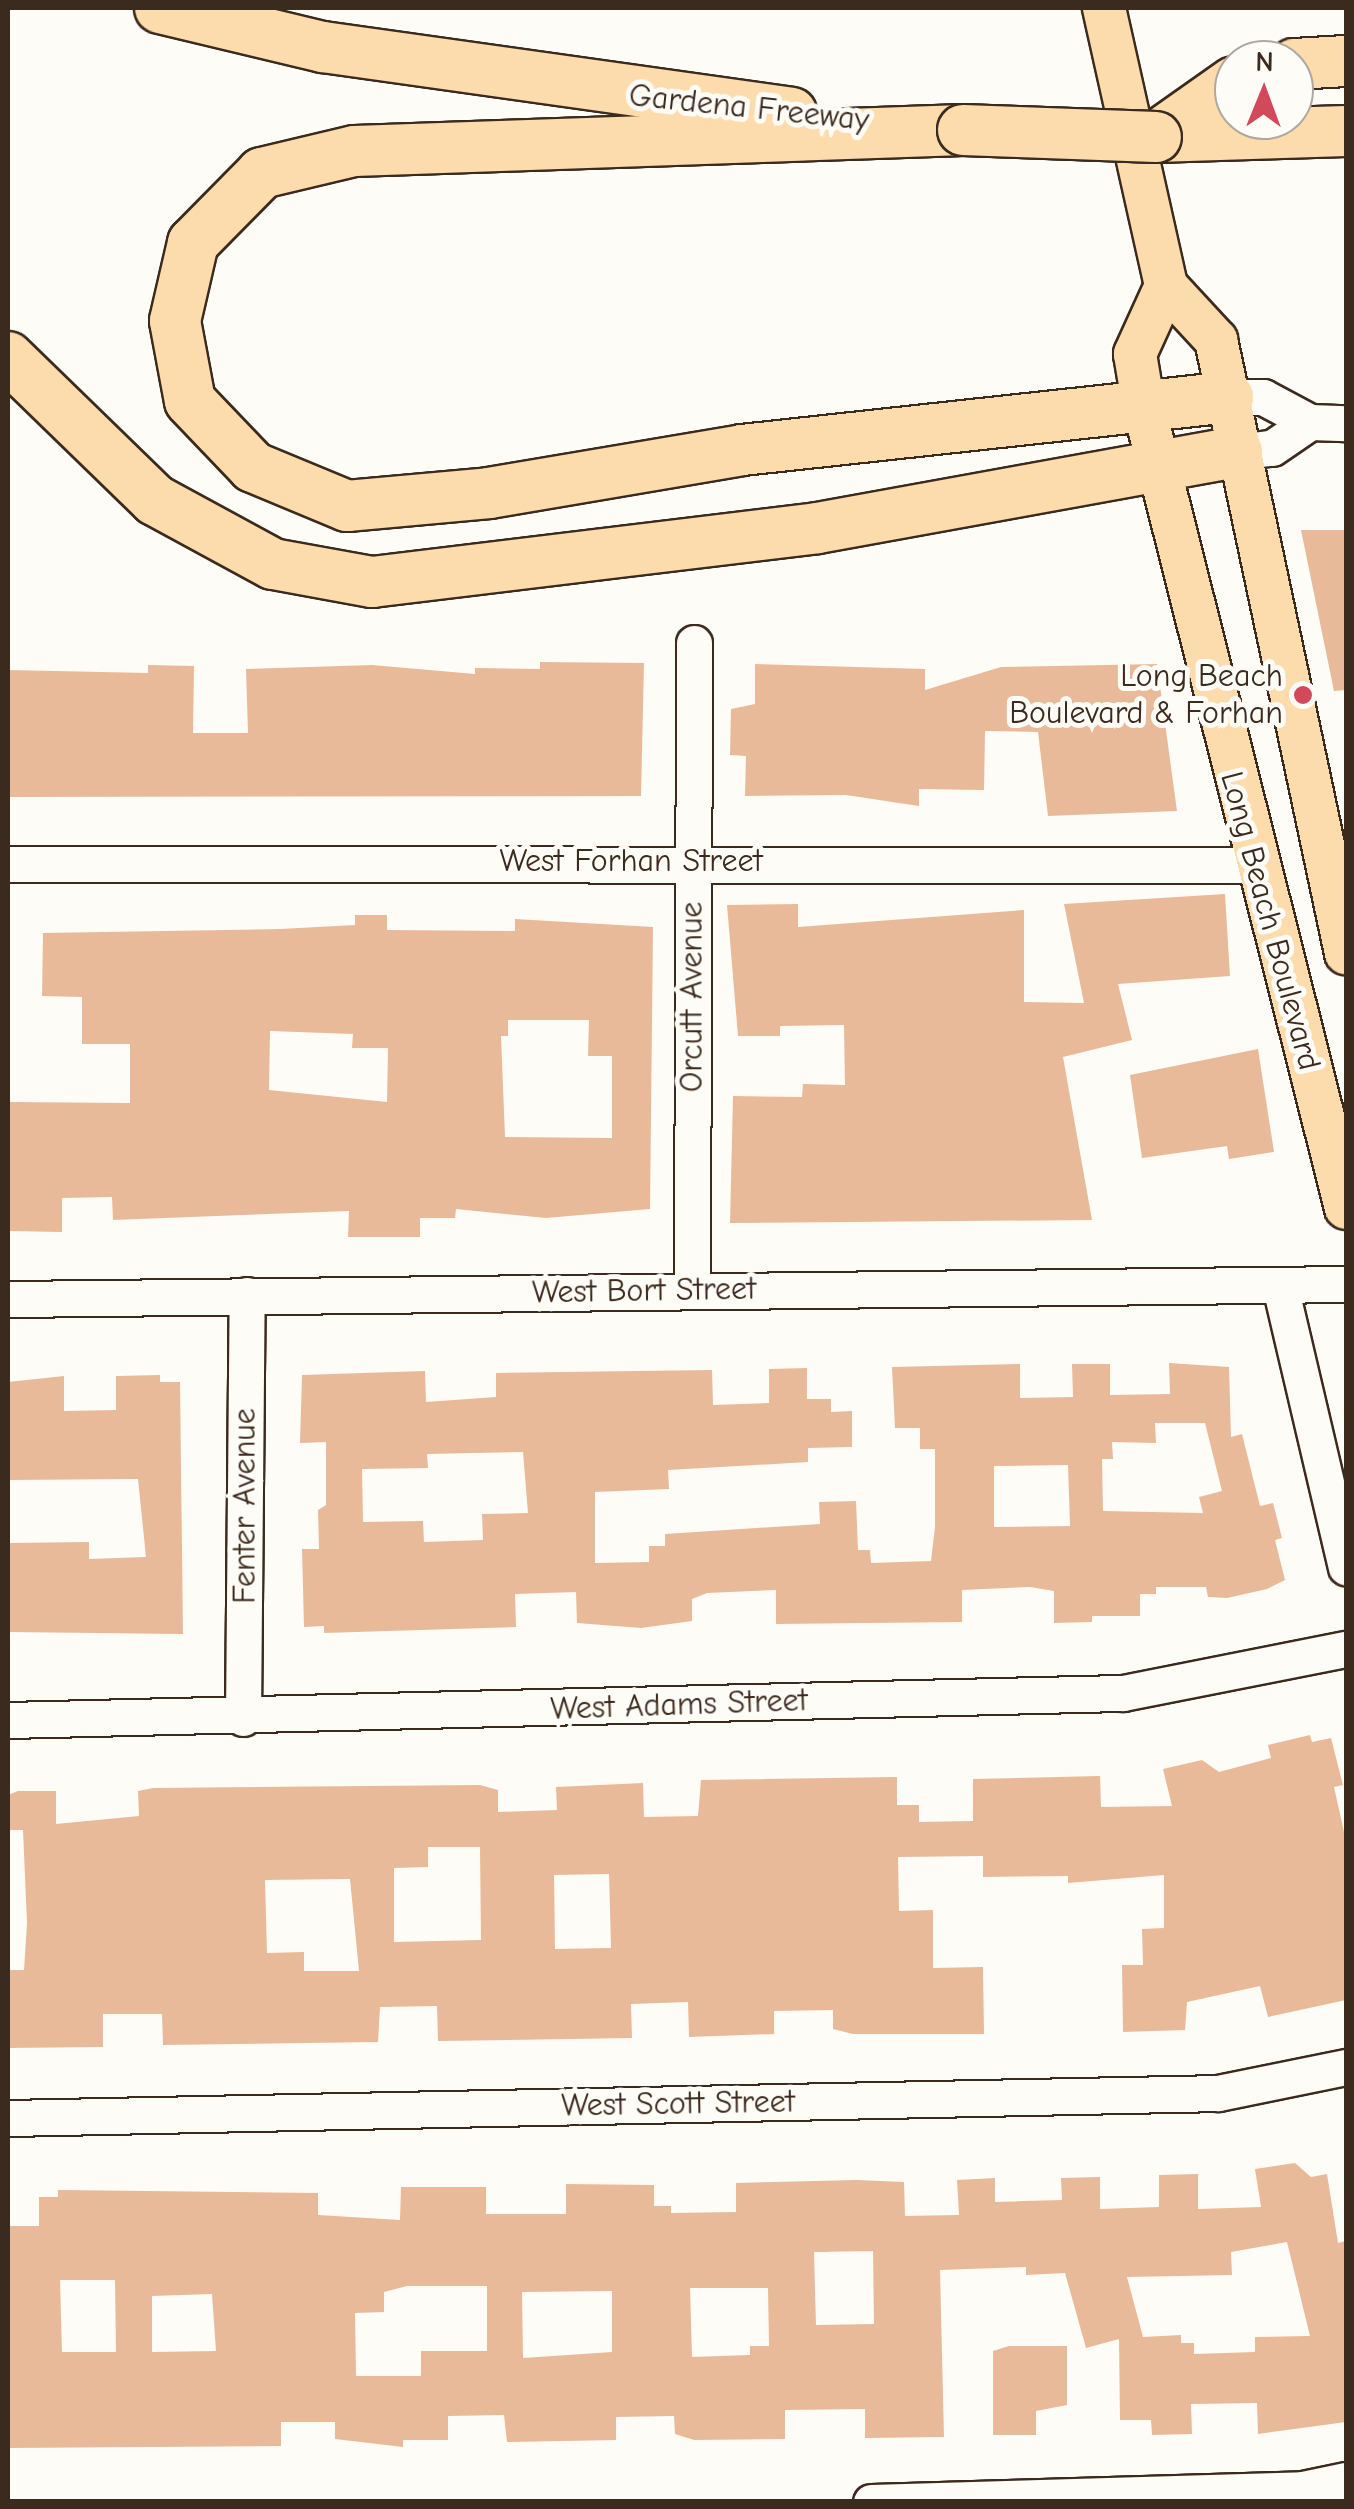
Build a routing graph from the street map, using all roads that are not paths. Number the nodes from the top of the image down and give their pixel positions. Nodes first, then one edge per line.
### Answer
1 (160, 8) edge
2 (1104, 8) edge
3 (1346, 61) edge
4 (1314, 63) edge
5 (1214, 96) edge
6 (963, 130) junction
7 (1346, 131) edge
8 (1156, 138) junction
9 (1166, 286) junction
10 (8, 356) edge
11 (1228, 397) junction
12 (1144, 408) junction
13 (1310, 422) junction
14 (1346, 424) edge
15 (1237, 452) junction
16 (1156, 464) junction
17 (694, 643) dead end
18 (691, 860) junction
19 (8, 864) edge
20 (1337, 864) edge
21 (1254, 865) junction
22 (1346, 954) edge
23 (1346, 1208) edge
24 (1346, 1284) edge
25 (1280, 1286) junction
26 (692, 1290) junction
27 (247, 1295) junction
28 (8, 1299) edge
29 (1346, 1568) edge
30 (1346, 1648) edge
31 (243, 1718) junction
32 (8, 1720) edge
33 (1346, 2067) edge
34 (8, 2118) edge
35 (1346, 2480) edge
36 (871, 2502) edge

1 - 6 highway, Gardena Freeway
2 - 9 main road
3 - 4 highway
5 - 8 highway
6 - 8 highway, Gardena Freeway, bridge
6 - 12 highway
7 - 8 highway, Gardena Freeway
9 - 11 main road, Long Beach Boulevard
9 - 12 main road, Long Beach Boulevard
10 - 16 highway
11 - 12 highway
11 - 13 street
11 - 15 main road, Long Beach Boulevard
12 - 16 main road, Long Beach Boulevard
13 - 14 street
13 - 15 street
15 - 16 highway
15 - 20 main road, Long Beach Boulevard
16 - 21 main road, Long Beach Boulevard
17 - 18 street, Orcutt Avenue
18 - 19 street, West Forhan Street
18 - 21 street, West Forhan Street
18 - 26 street, Orcutt Avenue
20 - 22 main road, Long Beach Boulevard
21 - 23 main road, Long Beach Boulevard
24 - 25 street, West Bort Street
25 - 26 street, West Bort Street
25 - 29 street
26 - 27 street, West Bort Street
27 - 28 street, West Bort Street
27 - 31 street, Fenter Avenue
30 - 31 street, West Adams Street
31 - 32 street, West Adams Street
33 - 34 street, West Scott Street
35 - 36 street

